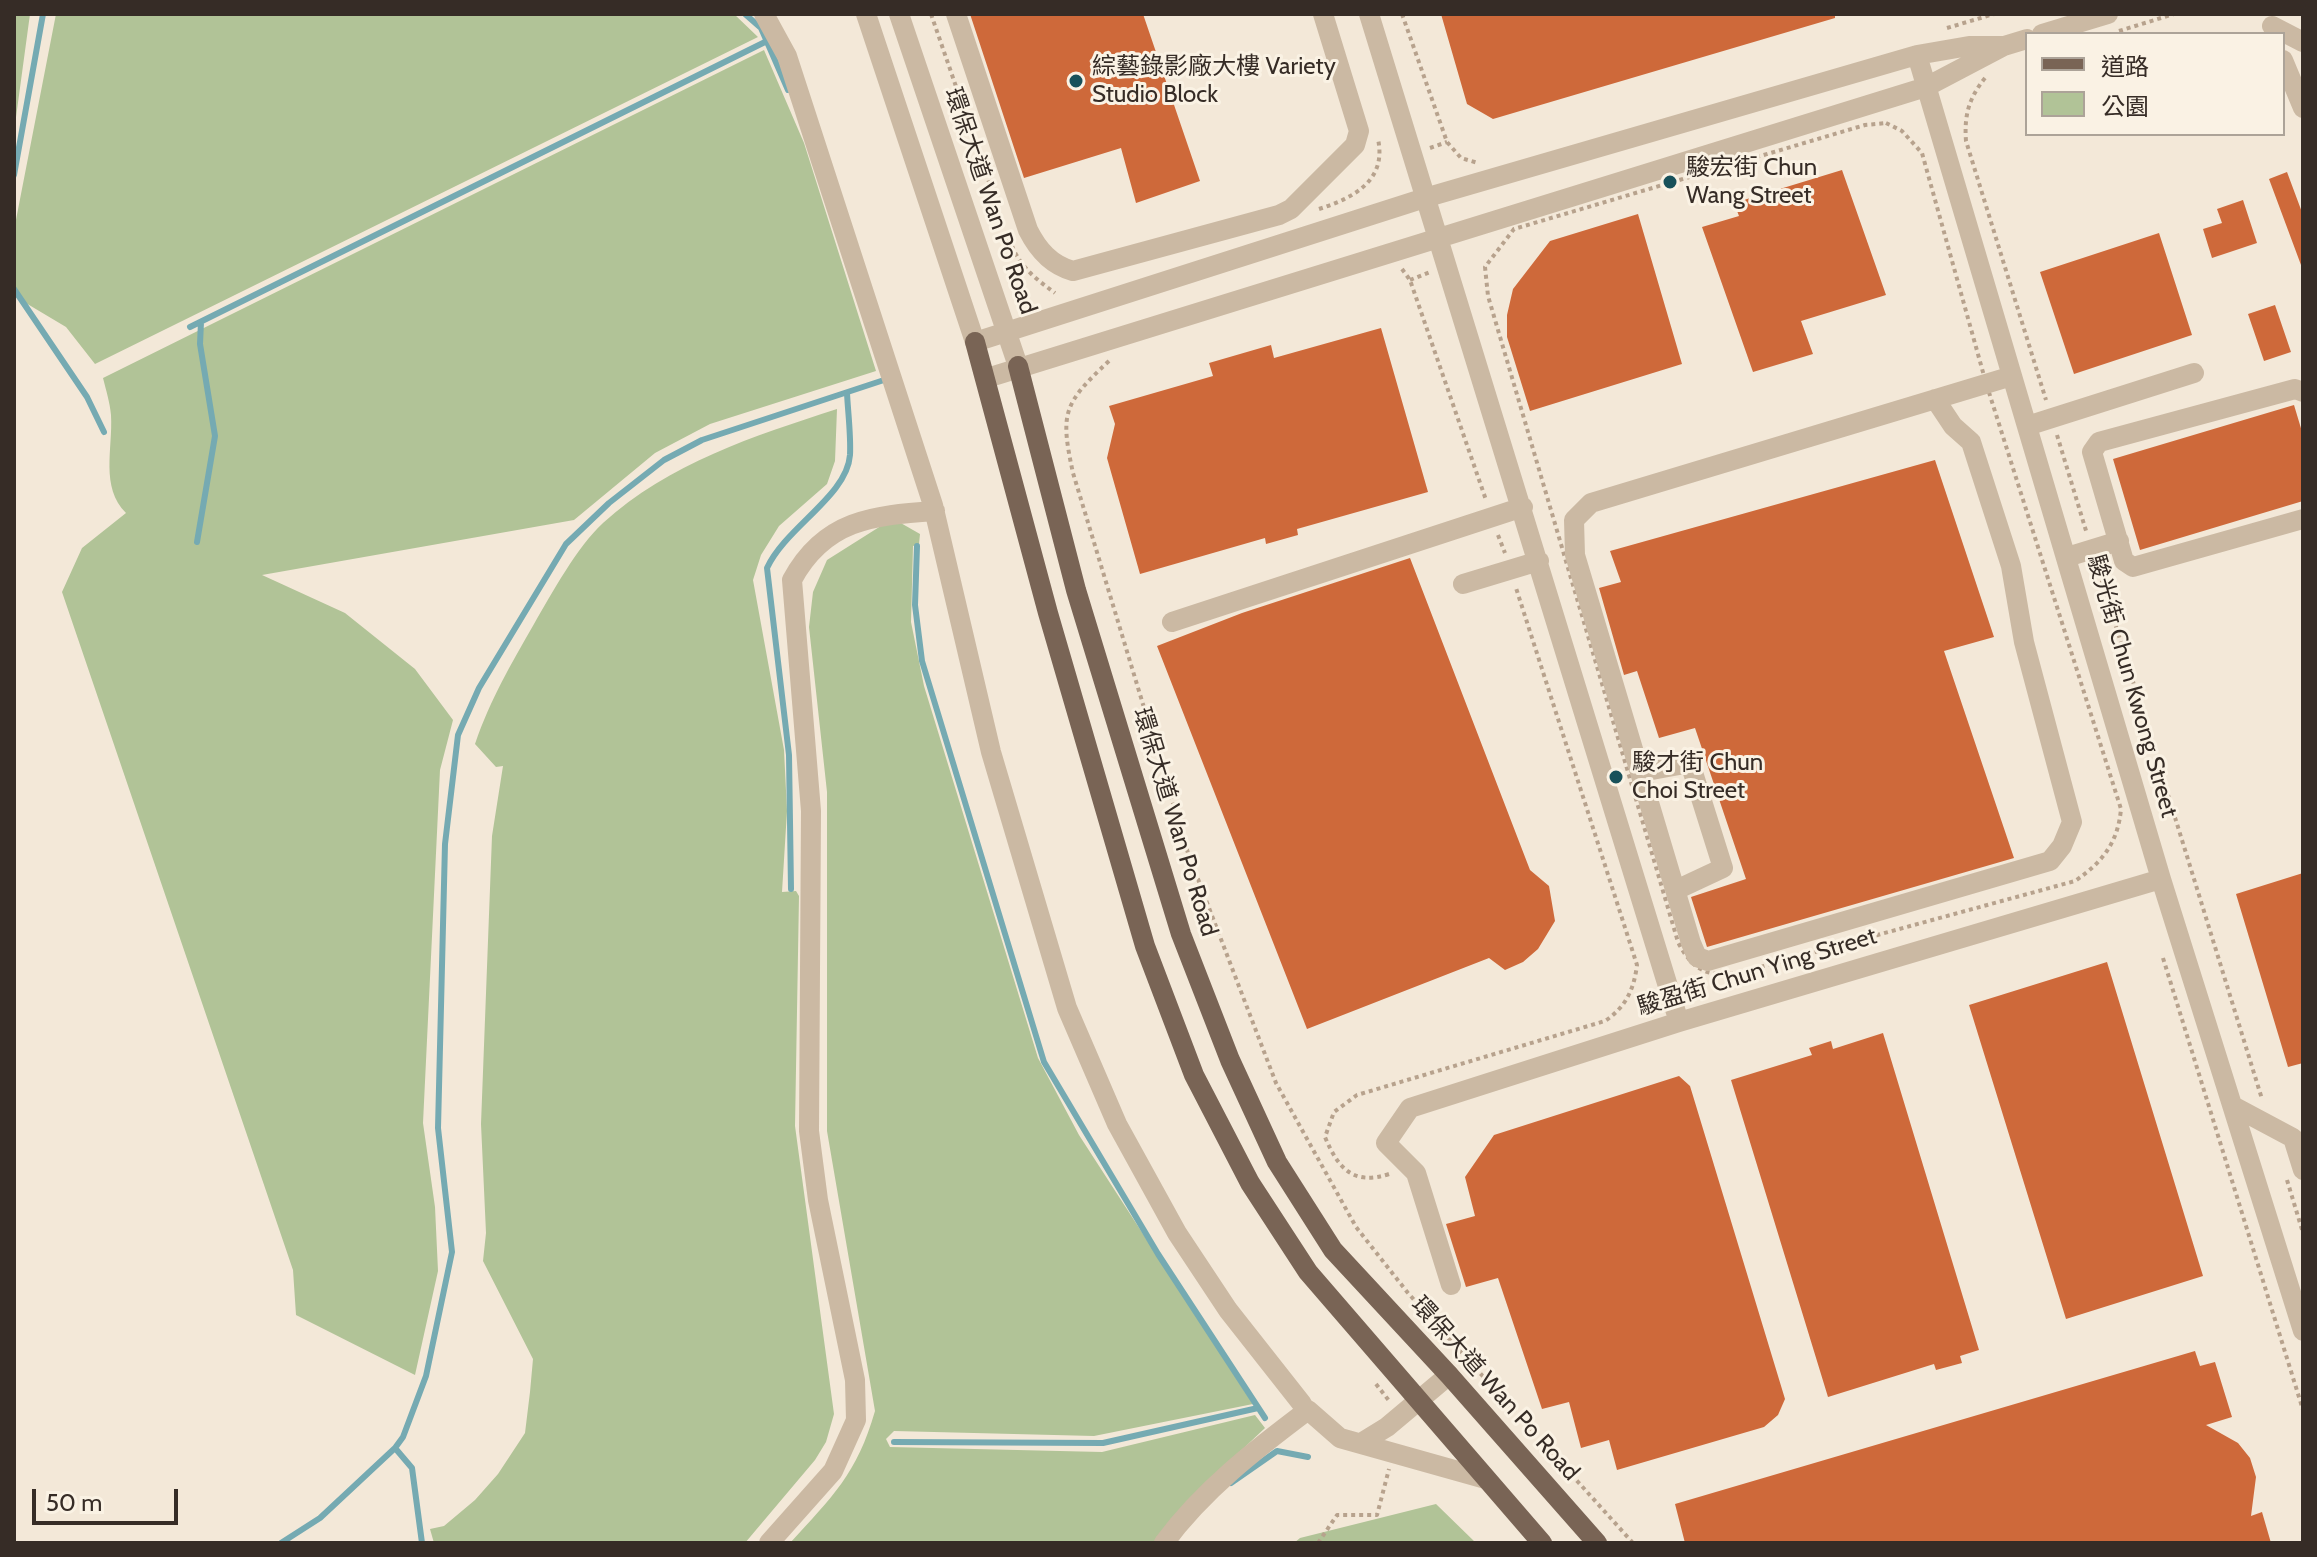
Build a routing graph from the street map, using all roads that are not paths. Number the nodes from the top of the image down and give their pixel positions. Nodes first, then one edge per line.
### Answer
1 (764, 14) edge
2 (866, 14) edge
3 (899, 14) edge
4 (956, 14) edge
5 (1323, 14) edge
6 (1369, 14) edge
7 (2108, 14) edge
8 (2049, 32) edge
9 (2025, 40) edge
10 (2004, 46) junction
11 (1917, 55) junction
12 (2291, 70) edge
13 (1926, 87) junction
14 (2303, 108) edge
15 (1428, 197) junction
16 (1439, 236) junction
17 (1006, 329) junction
18 (975, 342) junction
19 (1018, 366) junction
20 (2194, 373) dead end
21 (2012, 376) junction
22 (987, 378) junction
23 (2303, 392) edge
24 (1935, 399) junction
25 (2027, 426) junction
26 (1523, 507) junction
27 (935, 511) junction
28 (2303, 519) edge
29 (2119, 541) junction
30 (2067, 557) junction
31 (1539, 561) junction
32 (1463, 584) dead end
33 (1172, 622) dead end
34 (1641, 772) junction
35 (2161, 879) junction
36 (1676, 890) junction
37 (1679, 1022) junction
38 (2233, 1106) junction
39 (2293, 1168) edge
40 (1451, 1285) dead end
41 (2303, 1327) edge
42 (1449, 1375) junction
43 (1417, 1402) junction
44 (1302, 1404) dead end
45 (1361, 1443) junction
46 (1486, 1479) junction
47 (769, 1543) edge
48 (1164, 1543) edge
49 (1542, 1543) edge
50 (1597, 1543) edge

1 - 27 street
2 - 18 street
3 - 17 street, 環保大道 Wan Po Road
4 - 5 street
6 - 15 street
7 - 8 street
9 - 10 street
10 - 11 street
10 - 13 street
11 - 13 street, 駿光街 Chun Kwong Street
11 - 15 street
12 - 14 street
13 - 16 street
13 - 21 street, 駿光街 Chun Kwong Street
15 - 16 street
15 - 17 street
16 - 19 street
16 - 26 street
17 - 18 street
17 - 19 street, 環保大道 Wan Po Road
18 - 22 main road
19 - 22 street
19 - 42 main road, 環保大道 Wan Po Road
20 - 25 street
21 - 24 street
21 - 25 street, 駿光街 Chun Kwong Street
22 - 43 main road
23 - 29 street
24 - 34 street
24 - 36 street
25 - 30 street, 駿光街 Chun Kwong Street
26 - 31 street
26 - 33 street
27 - 44 street
27 - 47 street
28 - 29 street
29 - 30 street
30 - 35 street, 駿光街 Chun Kwong Street
31 - 32 street
31 - 37 street
34 - 36 street
34 - 36 street
35 - 37 street, 駿盈街 Chun Ying Street
35 - 38 street, 駿光街 Chun Kwong Street
37 - 40 street, 駿盈街 Chun Ying Street
38 - 39 street
38 - 41 street, 駿光街 Chun Kwong Street
42 - 43 street
42 - 50 main road, 環保大道 Wan Po Road
43 - 45 street
43 - 46 main road
45 - 46 street
45 - 48 street
46 - 49 main road

